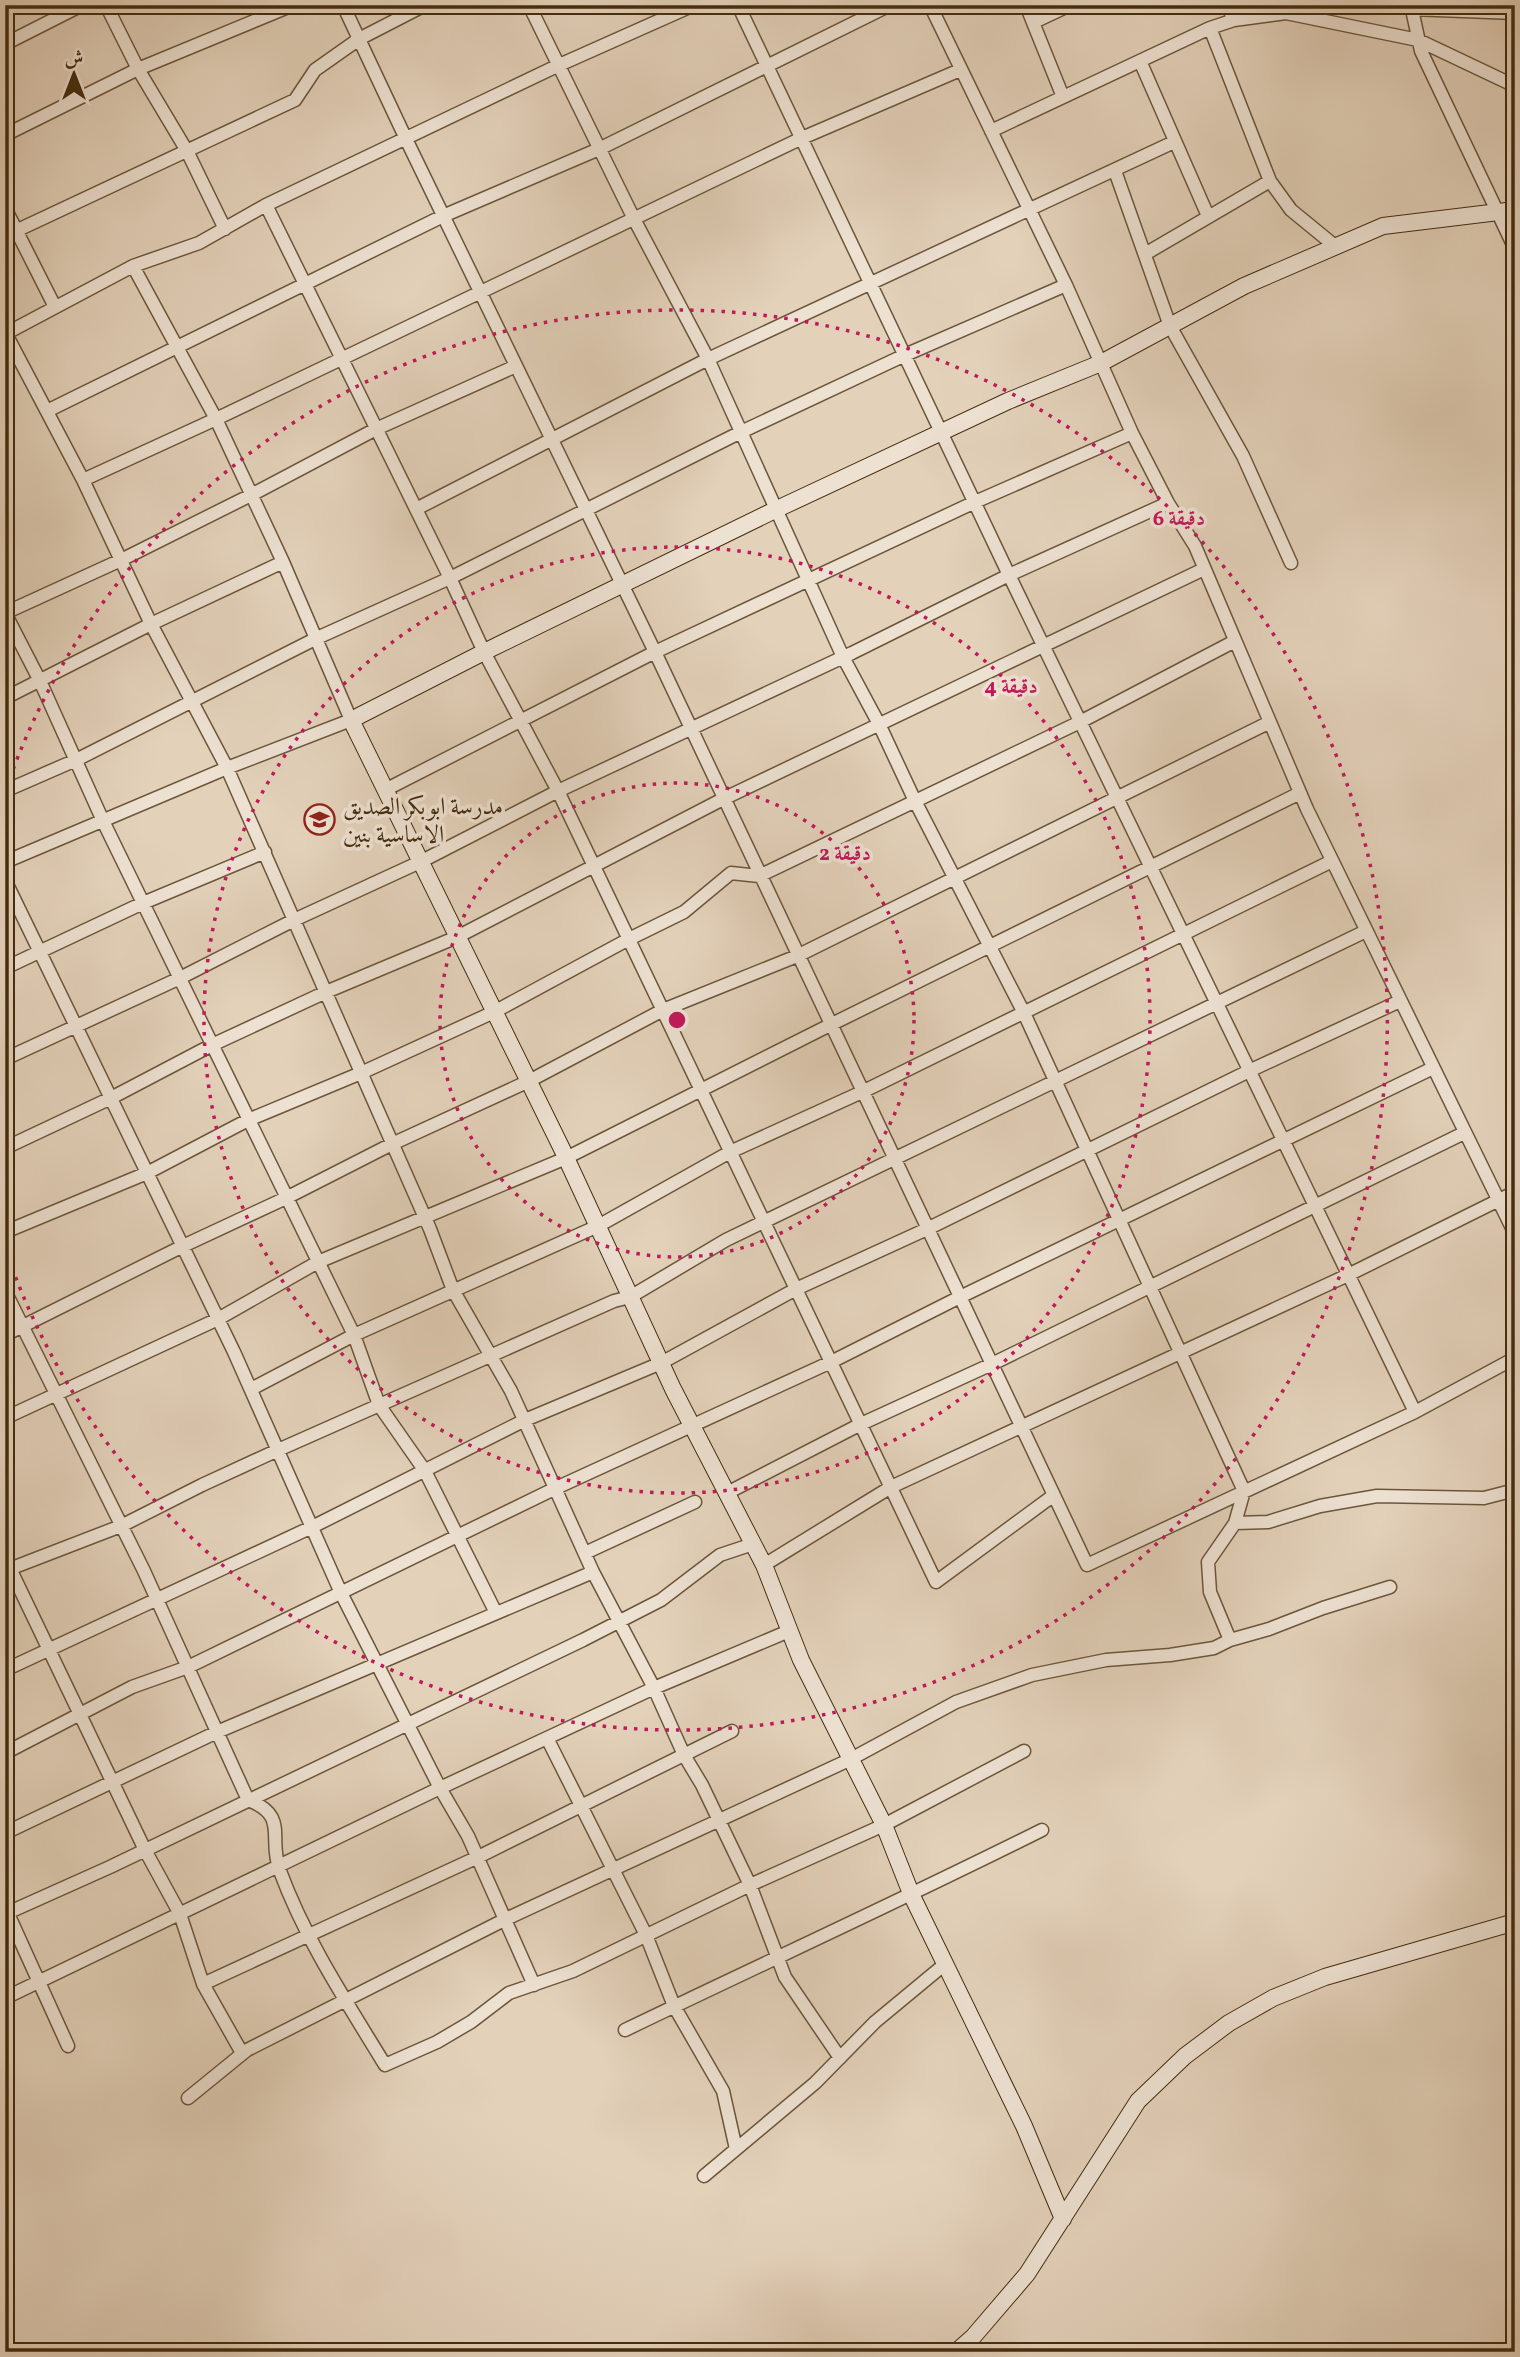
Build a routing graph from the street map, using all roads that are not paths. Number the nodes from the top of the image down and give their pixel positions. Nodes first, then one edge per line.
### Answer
1 (82, 5) edge
2 (106, 5) edge
3 (293, 5) edge
4 (343, 5) edge
5 (425, 5) edge
6 (529, 5) edge
7 (694, 5) edge
8 (738, 5) edge
9 (890, 5) edge
10 (930, 5) edge
11 (1026, 5) edge
12 (1070, 5) edge
13 (1227, 5) edge
14 (1411, 7) edge
15 (1515, 14) edge
16 (1234, 20) junction
17 (1034, 22) junction
18 (1210, 28) junction
19 (359, 39) junction
20 (1418, 40) junction
21 (5, 44) edge
22 (1140, 61) junction
23 (767, 65) junction
24 (557, 66) junction
25 (138, 69) junction
26 (960, 70) junction
27 (1514, 86) edge
28 (1063, 97) junction
29 (991, 131) junction
30 (5, 135) edge
31 (802, 138) junction
32 (406, 139) junction
33 (1174, 142) junction
34 (599, 149) junction
35 (187, 151) junction
36 (1115, 171) junction
37 (1270, 181) junction
38 (266, 205) junction
39 (5, 208) edge
40 (1030, 209) junction
41 (1515, 210) edge
42 (1496, 212) junction
43 (443, 216) junction
44 (1208, 216) junction
45 (634, 219) junction
46 (225, 229) junction
47 (11, 234) edge
48 (1335, 246) junction
49 (1515, 249) edge
50 (1145, 254) junction
51 (133, 266) junction
52 (870, 282) junction
53 (305, 285) junction
54 (1066, 285) junction
55 (481, 292) junction
56 (55, 307) junction
57 (1170, 326) junction
58 (6, 334) edge
59 (178, 347) junction
60 (905, 355) junction
61 (341, 358) junction
62 (708, 359) junction
63 (1101, 363) junction
64 (516, 366) junction
65 (47, 411) junction
66 (216, 419) junction
67 (376, 429) junction
68 (741, 432) junction
69 (940, 432) junction
70 (1132, 433) junction
71 (551, 440) junction
72 (83, 480) junction
73 (251, 495) junction
74 (975, 502) junction
75 (1168, 503) junction
76 (416, 509) junction
77 (587, 510) junction
78 (775, 510) junction
79 (121, 559) junction
80 (283, 562) junction
81 (1291, 563) dead end
82 (1204, 569) junction
83 (1009, 575) junction
84 (450, 578) junction
85 (809, 579) junction
86 (622, 584) junction
87 (151, 624) junction
88 (317, 638) junction
89 (1236, 642) junction
90 (1042, 645) junction
91 (484, 652) junction
92 (655, 652) junction
93 (843, 657) junction
94 (40, 681) junction
95 (5, 698) edge
96 (192, 701) junction
97 (351, 720) junction
98 (522, 720) junction
99 (1080, 722) junction
100 (1270, 722) junction
101 (879, 724) junction
102 (690, 729) junction
103 (76, 760) junction
104 (228, 768) junction
105 (385, 790) junction
106 (5, 791) edge
107 (558, 791) junction
108 (1300, 793) junction
109 (1116, 797) junction
110 (723, 799) junction
111 (915, 801) junction
112 (103, 821) junction
113 (265, 852) junction
114 (1332, 861) junction
115 (5, 862) edge
116 (421, 862) junction
117 (594, 866) junction
118 (1151, 868) junction
119 (760, 876) junction
120 (955, 877) junction
121 (5, 880) edge
122 (143, 903) junction
123 (294, 920) junction
124 (1366, 931) junction
125 (1184, 936) junction
126 (457, 937) junction
127 (629, 939) junction
128 (991, 946) junction
129 (40, 952) junction
130 (797, 956) junction
131 (5, 968) edge
132 (180, 978) junction
133 (326, 992) junction
134 (1400, 1000) junction
135 (1217, 1004) junction
136 (663, 1010) junction
137 (494, 1012) junction
138 (1024, 1013) junction
139 (76, 1025) junction
140 (830, 1025) junction
141 (212, 1045) junction
142 (5, 1059) edge
143 (1433, 1068) junction
144 (1249, 1070) junction
145 (361, 1073) junction
146 (528, 1081) junction
147 (1056, 1081) junction
148 (701, 1090) junction
149 (862, 1092) junction
150 (111, 1098) junction
151 (248, 1120) junction
152 (1464, 1133) junction
153 (1283, 1141) junction
154 (392, 1144) junction
155 (5, 1148) edge
156 (1086, 1151) junction
157 (730, 1152) junction
158 (566, 1158) junction
159 (894, 1159) junction
160 (148, 1173) junction
161 (1515, 1192) edge
162 (286, 1198) junction
163 (1498, 1201) junction
164 (1314, 1205) junction
165 (424, 1216) junction
166 (1119, 1220) junction
167 (764, 1222) junction
168 (598, 1226) junction
169 (928, 1229) junction
170 (5, 1232) edge
171 (1515, 1234) edge
172 (183, 1246) junction
173 (317, 1262) junction
174 (1348, 1275) junction
175 (1149, 1287) junction
176 (796, 1289) junction
177 (453, 1290) junction
178 (5, 1291) edge
179 (631, 1297) junction
180 (960, 1297) junction
181 (218, 1319) junction
182 (23, 1328) junction
183 (5, 1335) edge
184 (354, 1335) junction
185 (1180, 1354) junction
186 (491, 1355) junction
187 (1515, 1359) edge
188 (831, 1362) junction
189 (661, 1363) junction
190 (992, 1364) junction
191 (251, 1390) junction
192 (55, 1393) junction
193 (379, 1405) junction
194 (1415, 1412) junction
195 (5, 1418) edge
196 (525, 1420) junction
197 (861, 1424) junction
198 (693, 1427) junction
199 (1022, 1428) junction
200 (278, 1450) junction
201 (425, 1471) junction
202 (556, 1488) junction
203 (891, 1488) junction
204 (1515, 1490) edge
205 (1244, 1491) junction
206 (727, 1493) junction
207 (1054, 1495) junction
208 (695, 1502) dead end
209 (1235, 1523) junction
210 (121, 1526) junction
211 (312, 1527) junction
212 (458, 1536) junction
213 (753, 1544) junction
214 (585, 1553) junction
215 (764, 1565) junction
216 (7, 1567) edge
217 (593, 1572) junction
218 (1390, 1587) dead end
219 (341, 1593) junction
220 (156, 1599) junction
221 (496, 1613) junction
222 (618, 1622) junction
223 (789, 1630) junction
224 (1230, 1640) junction
225 (50, 1649) junction
226 (379, 1663) junction
227 (188, 1667) junction
228 (5, 1670) edge
229 (654, 1688) junction
230 (79, 1715) junction
231 (407, 1724) junction
232 (732, 1731) dead end
233 (217, 1732) junction
234 (547, 1738) junction
235 (1024, 1751) dead end
236 (5, 1753) edge
237 (684, 1755) junction
238 (849, 1760) junction
239 (113, 1782) junction
240 (440, 1788) junction
241 (248, 1800) junction
242 (580, 1807) junction
243 (718, 1822) junction
244 (884, 1825) junction
245 (1042, 1830) dead end
246 (5, 1833) edge
247 (145, 1850) junction
248 (478, 1857) junction
249 (278, 1867) junction
250 (612, 1871) junction
251 (750, 1885) junction
252 (912, 1896) junction
253 (6, 1912) edge
254 (180, 1914) junction
255 (506, 1919) junction
256 (1515, 1922) edge
257 (646, 1935) junction
258 (307, 1936) junction
259 (776, 1956) junction
260 (945, 1964) junction
261 (38, 1982) junction
262 (203, 1984) junction
263 (534, 1985) junction
264 (5, 1998) edge
265 (346, 2000) junction
266 (674, 2006) junction
267 (625, 2030) dead end
268 (68, 2046) dead end
269 (243, 2053) junction
270 (840, 2058) junction
271 (188, 2098) dead end
272 (736, 2149) junction
273 (704, 2176) dead end
274 (1063, 2219) junction
275 (956, 2352) edge

1 - 21 street
2 - 25 street
3 - 25 street
4 - 19 street
5 - 19 street
6 - 24 street
7 - 24 street
8 - 23 street
9 - 23 street
10 - 26 street
11 - 17 street
12 - 17 street
13 - 16 street
14 - 15 street
14 - 20 street
15 - 27 street
16 - 18 street
16 - 20 street
17 - 28 street
18 - 22 street
18 - 37 street
19 - 32 street
19 - 35 street
20 - 27 street
20 - 42 street
22 - 28 street
22 - 33 street
23 - 31 street
23 - 34 street
24 - 32 street
24 - 34 street
25 - 30 street
25 - 35 street
26 - 29 street
26 - 31 street
28 - 29 street
29 - 40 street
31 - 45 street
31 - 52 street
32 - 38 street
32 - 43 street
33 - 36 street
33 - 44 street
34 - 43 street
34 - 45 street
35 - 46 street
35 - 47 street
36 - 40 street
36 - 50 street
37 - 44 street
37 - 48 street
38 - 46 street
38 - 53 street
39 - 47 street
40 - 52 street
40 - 54 street
41 - 42 street
42 - 48 street
42 - 49 street
43 - 53 street
43 - 55 street
44 - 50 street
45 - 55 street
45 - 62 street
46 - 51 street
47 - 56 street
48 - 57 street
50 - 57 street
51 - 56 street
51 - 59 street
52 - 60 street
52 - 62 street
53 - 59 street
53 - 61 street
54 - 60 street
54 - 63 street
55 - 61 street
55 - 64 street
56 - 58 street
57 - 63 street
57 - 81 street
58 - 65 street
59 - 65 street
59 - 66 street
60 - 68 street
60 - 69 street
61 - 66 street
61 - 67 street
62 - 68 street
62 - 71 street
63 - 69 street
63 - 70 street
64 - 67 street
64 - 71 street
65 - 72 street
66 - 72 street
66 - 73 street
67 - 73 street
67 - 76 street
68 - 77 street
68 - 78 street
69 - 74 street
69 - 78 street
70 - 74 street
70 - 75 street
71 - 76 street
71 - 77 street
72 - 79 street
73 - 79 street
73 - 80 street
74 - 83 street
74 - 85 street
75 - 82 street
75 - 83 street
76 - 84 street
77 - 84 street
77 - 86 street
78 - 85 street
78 - 86 street
79 - 87 street
79 - 94 street
80 - 87 street
80 - 88 street
82 - 89 street
82 - 90 street
83 - 90 street
83 - 93 street
84 - 88 street
84 - 91 street
85 - 92 street
85 - 93 street
86 - 91 street
86 - 92 street
87 - 94 street
87 - 96 street
88 - 96 street
88 - 97 street
89 - 99 street
89 - 100 street
90 - 99 street
90 - 101 street
91 - 97 street
91 - 98 street
92 - 98 street
92 - 102 street
93 - 101 street
93 - 102 street
94 - 95 street
94 - 103 street
96 - 103 street
96 - 104 street
97 - 104 street
97 - 105 street
98 - 105 street
98 - 107 street
99 - 109 street
99 - 111 street
100 - 108 street
100 - 109 street
101 - 110 street
101 - 111 street
102 - 107 street
102 - 110 street
103 - 106 street
103 - 112 street
104 - 112 street
104 - 113 street
105 - 116 street
107 - 116 street
107 - 117 street
108 - 114 street
108 - 118 street
109 - 118 street
109 - 120 street
110 - 117 street
110 - 119 street
111 - 119 street
111 - 120 street
112 - 115 street
112 - 122 street
113 - 122 street
113 - 123 street
114 - 124 street
114 - 125 street
116 - 123 street
116 - 126 street
117 - 126 street
117 - 127 street
118 - 125 street
118 - 128 street
119 - 127 street
119 - 130 street
120 - 128 street
120 - 130 street
121 - 129 street
122 - 129 street
122 - 132 street
123 - 132 street
123 - 133 street
124 - 134 street
124 - 135 street
125 - 135 street
125 - 138 street
126 - 133 street
126 - 137 street
127 - 136 street
127 - 137 street
128 - 138 street
128 - 140 street
129 - 131 street
129 - 139 street
130 - 136 street
130 - 140 street
132 - 139 street
132 - 141 street
133 - 141 street
133 - 145 street
134 - 143 street
134 - 144 street
135 - 144 street
135 - 147 street
136 - 146 street
136 - 148 street
137 - 145 street
137 - 146 street
138 - 147 street
138 - 149 street
139 - 142 street
139 - 150 street
140 - 148 street
140 - 149 street
141 - 150 street
141 - 151 street
143 - 152 street
143 - 153 street
144 - 153 street
144 - 156 street
145 - 151 street
145 - 154 street
146 - 154 street
146 - 158 street
147 - 156 street
147 - 159 street
148 - 157 street
148 - 158 street
149 - 157 street
149 - 159 street
150 - 155 street
150 - 160 street
151 - 160 street
151 - 162 street
152 - 163 street
152 - 164 street
153 - 164 street
153 - 166 street
154 - 162 street
154 - 165 street
156 - 166 street
156 - 169 street
157 - 167 street
157 - 168 street
158 - 165 street
158 - 168 street
159 - 167 street
159 - 169 street
160 - 170 street
160 - 172 street
161 - 163 street
162 - 172 street
162 - 173 street
163 - 171 street
163 - 174 street
164 - 174 street
164 - 175 street
165 - 173 street
165 - 177 street
166 - 175 street
166 - 180 street
167 - 176 street
167 - 179 street
168 - 177 street
168 - 179 street
169 - 176 street
169 - 180 street
172 - 181 street
172 - 182 street
173 - 181 street
173 - 184 street
174 - 185 street
174 - 194 street
175 - 185 street
175 - 190 street
176 - 188 street
176 - 189 street
177 - 184 street
177 - 186 street
178 - 182 street
179 - 186 street
179 - 189 street
180 - 188 street
180 - 190 street
181 - 191 street
181 - 192 street
182 - 183 street
182 - 192 street
184 - 191 street
184 - 193 street
185 - 199 street
185 - 205 street
186 - 193 street
186 - 196 street
187 - 194 street
188 - 197 street
188 - 198 street
189 - 196 street
189 - 198 street
190 - 197 street
190 - 199 street
191 - 200 street
192 - 195 street
192 - 210 street
193 - 200 street
193 - 201 street
194 - 205 street
196 - 201 street
196 - 202 street
197 - 203 street
197 - 206 street
198 - 202 street
198 - 206 street
199 - 203 street
199 - 207 street
200 - 210 street
200 - 211 street
201 - 211 street
201 - 212 street
202 - 212 street
202 - 214 street
203 - 207 street
203 - 215 street
204 - 209 street
205 - 207 street
205 - 209 street
206 - 213 street
208 - 214 street
209 - 224 street
210 - 216 street
210 - 220 street
211 - 219 street
211 - 220 street
212 - 219 street
212 - 221 street
213 - 215 street
213 - 222 street
214 - 217 street
215 - 223 street
216 - 225 street
217 - 221 street
217 - 222 street
218 - 224 street
219 - 226 street
219 - 227 street
220 - 225 street
220 - 227 street
221 - 226 street
222 - 229 street
222 - 231 street
223 - 229 street
223 - 238 street
224 - 238 street
225 - 228 street
225 - 230 street
226 - 231 street
226 - 233 street
227 - 230 street
227 - 233 street
229 - 234 street
229 - 237 street
230 - 236 street
230 - 239 street
231 - 240 street
231 - 241 street
232 - 237 street
233 - 239 street
233 - 241 street
234 - 240 street
234 - 242 street
235 - 244 street
237 - 242 street
237 - 243 street
238 - 243 street
238 - 244 street
239 - 246 street
239 - 247 street
240 - 248 street
240 - 249 street
241 - 247 street
241 - 249 street
242 - 248 street
242 - 250 street
243 - 250 street
243 - 251 street
244 - 251 street
244 - 252 street
245 - 252 street
247 - 253 street
247 - 254 street
248 - 255 street
248 - 258 street
249 - 254 street
249 - 258 street
250 - 255 street
250 - 257 street
251 - 257 street
251 - 259 street
252 - 259 street
252 - 260 street
253 - 261 street
254 - 261 street
254 - 262 street
255 - 263 street
255 - 265 street
256 - 274 street
257 - 263 street
257 - 266 street
258 - 262 street
258 - 265 street
259 - 266 street
259 - 270 street
260 - 270 street
260 - 274 street
261 - 264 street
261 - 268 street
262 - 269 street
263 - 265 street
265 - 269 street
266 - 267 street
266 - 272 street
269 - 271 street
270 - 272 street
272 - 273 street
274 - 275 street

